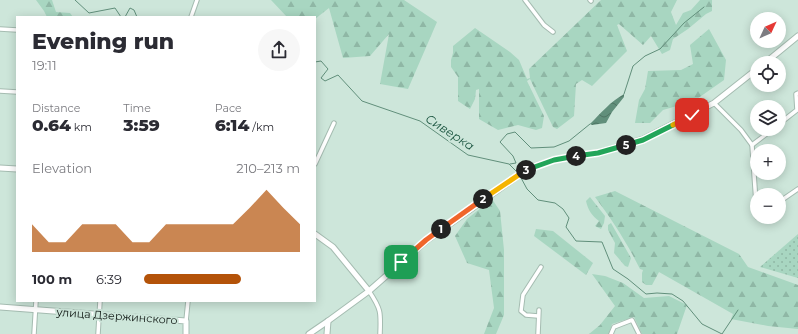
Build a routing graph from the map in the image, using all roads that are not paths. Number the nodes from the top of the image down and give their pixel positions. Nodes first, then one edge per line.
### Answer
1 (197, 0) edge
2 (525, 0) edge
3 (191, 16) edge
4 (0, 29) edge
5 (16, 30) edge
6 (553, 32) dead end
7 (798, 36) edge
8 (773, 56) edge
9 (750, 75) edge
10 (0, 91) edge
11 (16, 92) edge
12 (798, 93) edge
13 (714, 103) junction
14 (786, 119) edge
15 (334, 123) dead end
16 (764, 136) edge
17 (751, 144) edge
18 (753, 144) edge
19 (316, 162) edge
20 (0, 168) edge
21 (16, 169) edge
22 (798, 190) edge
23 (786, 198) edge
24 (316, 235) edge
25 (541, 267) dead end
26 (368, 291) junction
27 (36, 302) edge
28 (100, 302) edge
29 (188, 302) edge
30 (0, 307) edge
31 (35, 310) junction
32 (539, 310) dead end
33 (99, 314) junction
34 (538, 316) junction
35 (186, 321) junction
36 (328, 321) junction
37 (34, 334) edge
38 (98, 334) edge
39 (186, 334) edge
40 (309, 334) edge
41 (327, 334) edge
42 (380, 334) edge
43 (538, 334) edge
44 (611, 334) edge
45 (639, 334) edge

1 - 3 street
2 - 6 street
4 - 5 street
7 - 8 main road
9 - 13 main road
10 - 11 street
12 - 14 street
13 - 17 street
13 - 26 main road
15 - 19 street
16 - 18 street
20 - 21 main road
22 - 23 street
24 - 26 main road
25 - 34 street
26 - 36 main road
26 - 42 street
27 - 31 street
28 - 33 street
29 - 35 street
30 - 31 main road, улица Дзержинского
31 - 33 main road, улица Дзержинского
31 - 37 street
32 - 34 street
33 - 35 main road, улица Дзержинского
33 - 38 street
34 - 43 street
35 - 39 main road
36 - 40 main road
36 - 41 main road
44 - 45 street

